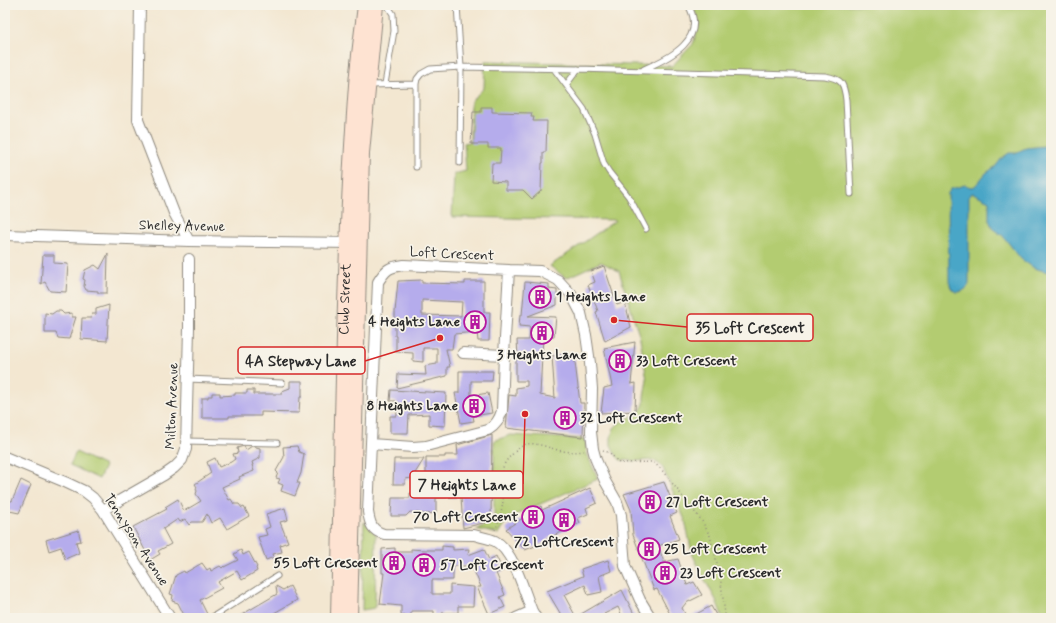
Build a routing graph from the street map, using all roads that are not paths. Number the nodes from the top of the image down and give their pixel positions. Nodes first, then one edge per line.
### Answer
1 (140, 5) edge
2 (365, 5) edge
3 (376, 5) edge
4 (387, 5) edge
5 (457, 5) edge
6 (688, 5) edge
7 (461, 68) junction
8 (554, 69) junction
9 (578, 69) junction
10 (642, 70) junction
11 (385, 84) junction
12 (416, 84) junction
13 (362, 85) junction
14 (566, 85) junction
15 (460, 163) dead end
16 (416, 167) dead end
17 (851, 194) dead end
18 (646, 229) dead end
19 (5, 235) edge
20 (189, 241) junction
21 (353, 243) junction
22 (189, 259) dead end
23 (509, 270) junction
24 (463, 353) dead end
25 (504, 355) junction
26 (188, 379) junction
27 (282, 383) dead end
28 (186, 441) junction
29 (277, 443) dead end
30 (371, 444) junction
31 (5, 457) edge
32 (103, 510) junction
33 (277, 576) dead end
34 (534, 615) edge
35 (170, 618) edge
36 (211, 618) edge
37 (338, 618) edge
38 (350, 618) edge
39 (516, 618) edge
40 (651, 618) edge

1 - 20 street
2 - 13 main road, Club Street
3 - 13 main road, Club Street
4 - 11 lane
5 - 7 lane
6 - 10 lane
7 - 8 lane
7 - 12 lane
7 - 15 lane
8 - 9 lane
8 - 14 lane
9 - 10 lane
9 - 14 lane
10 - 17 lane
11 - 12 lane
11 - 13 lane
12 - 16 lane
13 - 21 main road, Club Street
14 - 18 lane
19 - 20 street, Shelley Avenue
20 - 21 street, Shelley Avenue
21 - 37 main road, Club Street
21 - 38 main road, Club Street
22 - 26 street, Milton Avenue
23 - 25 street
23 - 30 street, Loft Crescent
23 - 40 street, Loft Crescent
24 - 25 street
25 - 30 street
26 - 27 lane
26 - 28 street, Milton Avenue
28 - 29 lane
28 - 32 street, Milton Avenue
30 - 34 street, Loft Crescent
31 - 32 street, Tennyson Avenue
32 - 35 street, Tennyson Avenue
33 - 36 lane
34 - 39 street

